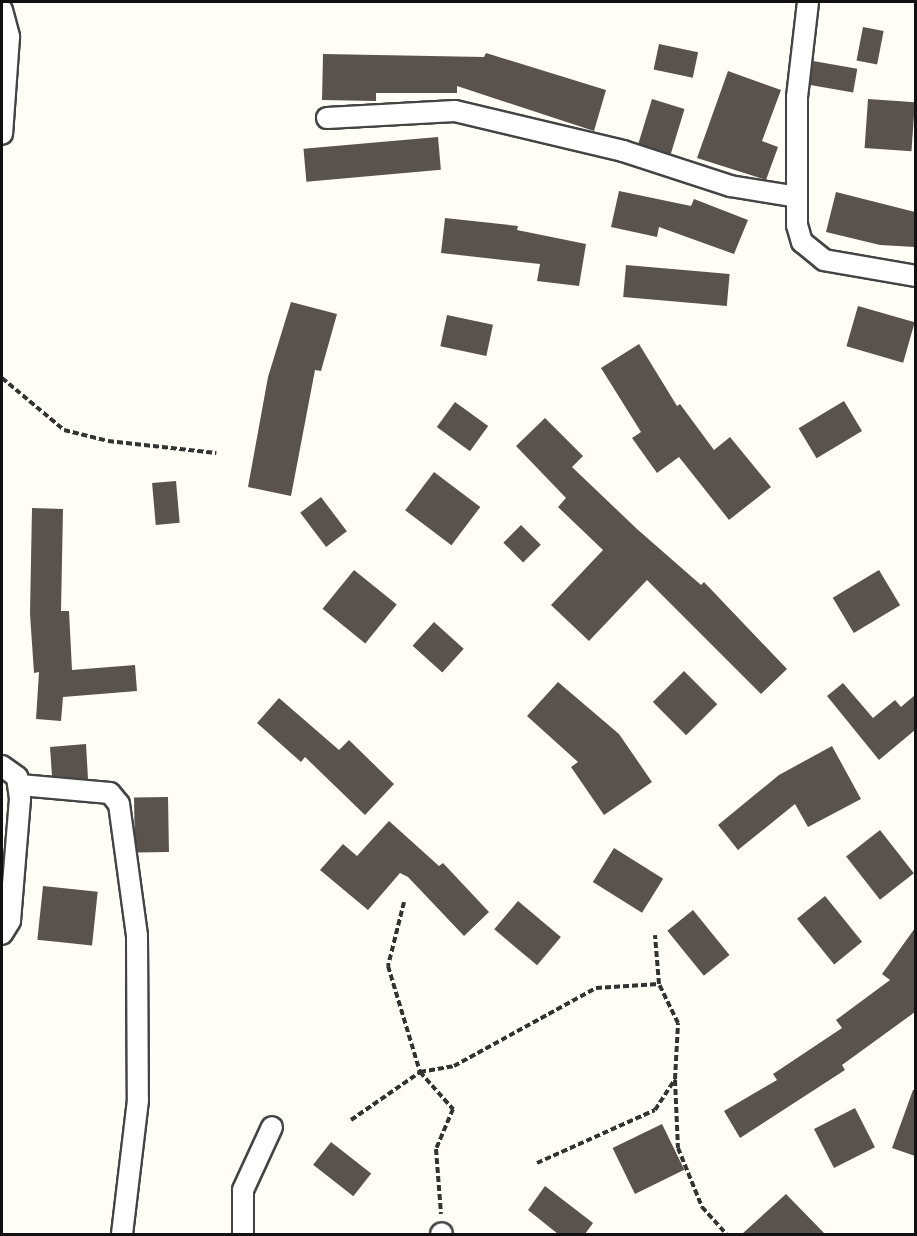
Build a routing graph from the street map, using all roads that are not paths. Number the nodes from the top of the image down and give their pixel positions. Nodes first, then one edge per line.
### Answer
1 (808, 2) edge
2 (6, 9) edge
3 (327, 118) dead end
4 (2, 134) edge
5 (797, 197) junction
6 (915, 276) edge
7 (2, 766) edge
8 (20, 785) junction
9 (2, 934) edge
10 (272, 1127) dead end
11 (122, 1234) edge
12 (243, 1234) edge

1 - 5 street
2 - 4 street
3 - 5 street
5 - 6 street
7 - 8 street
8 - 9 street
8 - 11 street
10 - 12 street

